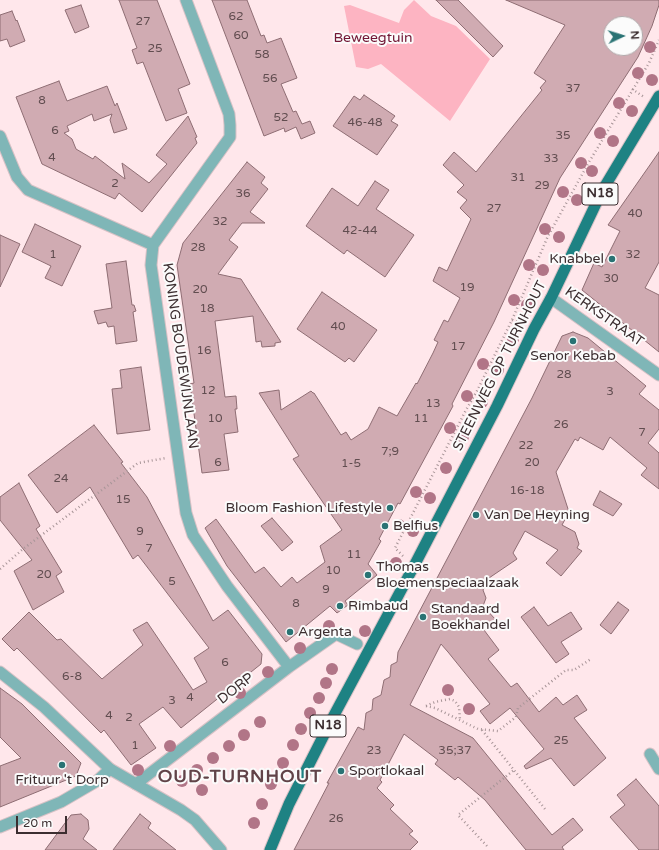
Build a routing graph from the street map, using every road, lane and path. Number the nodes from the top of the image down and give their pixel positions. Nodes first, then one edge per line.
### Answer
1 (186, 0) edge
2 (659, 40) edge
3 (659, 96) edge
4 (0, 136) edge
5 (153, 245) junction
6 (551, 298) junction
7 (659, 375) edge
8 (178, 457) junction
9 (395, 548) dead end
10 (0, 569) edge
11 (357, 644) dead end
12 (591, 658) dead end
13 (289, 667) junction
14 (0, 672) edge
15 (460, 720) junction
16 (482, 730) junction
17 (650, 754) dead end
18 (110, 769) junction
19 (659, 769) edge
20 (514, 770) junction
21 (136, 784) junction
22 (545, 809) dead end
23 (0, 827) edge
24 (487, 846) dead end
25 (221, 850) edge
26 (270, 850) edge

1 - 5 street, KONING BOUDEWIJNLAAN
2 - 9 path, STEENWEG OP TURNHOUT
3 - 6 main road, STEENWEG OP TURNHOUT / N18
4 - 5 street
5 - 8 street, KONING BOUDEWIJNLAAN
6 - 7 street, KERKSTRAAT
6 - 26 main road, STEENWEG OP TURNHOUT / N18
8 - 10 path
8 - 13 street, KONING BOUDEWIJNLAAN
11 - 13 street, DORP
12 - 16 path
13 - 21 street, DORP
14 - 18 street
15 - 15 path
15 - 16 path
16 - 20 path
17 - 19 street
18 - 21 street
18 - 23 street
20 - 22 path
20 - 24 path
21 - 25 street

